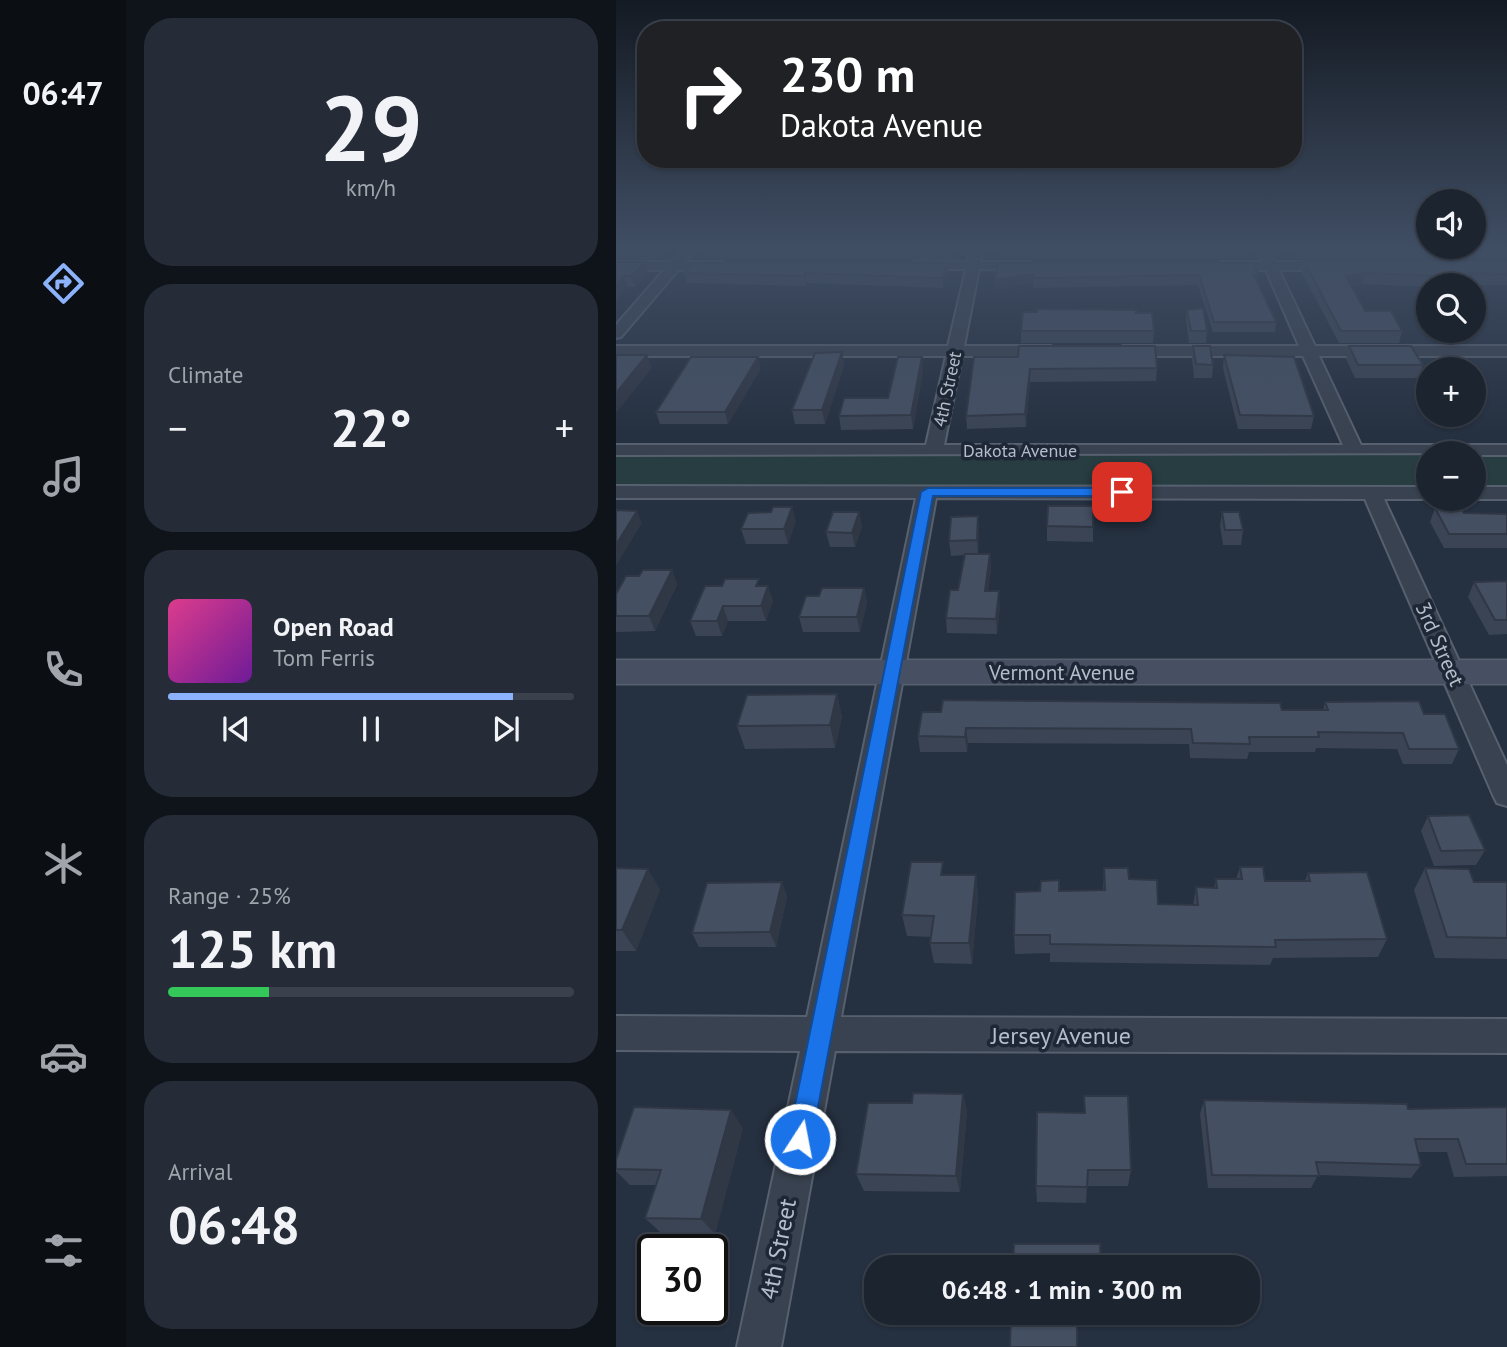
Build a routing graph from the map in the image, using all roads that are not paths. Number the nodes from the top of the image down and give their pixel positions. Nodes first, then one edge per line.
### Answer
1 (637, 310) edge
2 (964, 310) edge
3 (1291, 310) edge
4 (616, 334) edge
5 (616, 351) edge
6 (955, 351) junction
7 (1064, 351) edge
8 (1105, 351) edge
9 (1310, 351) junction
10 (1507, 351) edge
11 (616, 450) edge
12 (934, 450) junction
13 (1354, 450) junction
14 (1507, 450) edge
15 (616, 492) edge
16 (928, 492) junction
17 (1372, 492) junction
18 (1416, 492) edge
19 (1486, 492) edge
20 (1507, 492) edge
21 (616, 672) edge
22 (892, 672) junction
23 (1452, 672) junction
24 (1507, 672) edge
25 (1507, 795) edge
26 (616, 1034) edge
27 (820, 1035) junction
28 (1507, 1036) edge
29 (759, 1347) edge

1 - 4 street
2 - 6 street, 4th Street
3 - 9 street
5 - 6 street
6 - 7 street
6 - 12 street, 4th Street
8 - 9 street
9 - 10 street
9 - 13 street
11 - 12 street, Dakota Avenue
12 - 13 street, Dakota Avenue
13 - 14 street, Dakota Avenue
15 - 16 street, Dakota Avenue
16 - 17 street, Dakota Avenue
16 - 22 street, 4th Street
17 - 18 street, Dakota Avenue
17 - 23 street, 3rd Street
19 - 20 street
21 - 22 street, Vermont Avenue
22 - 23 street, Vermont Avenue
22 - 27 street, 4th Street
23 - 24 street, Vermont Avenue
23 - 25 street, 3rd Street
26 - 27 street, Jersey Avenue
27 - 28 street, Jersey Avenue
27 - 29 street, 4th Street

